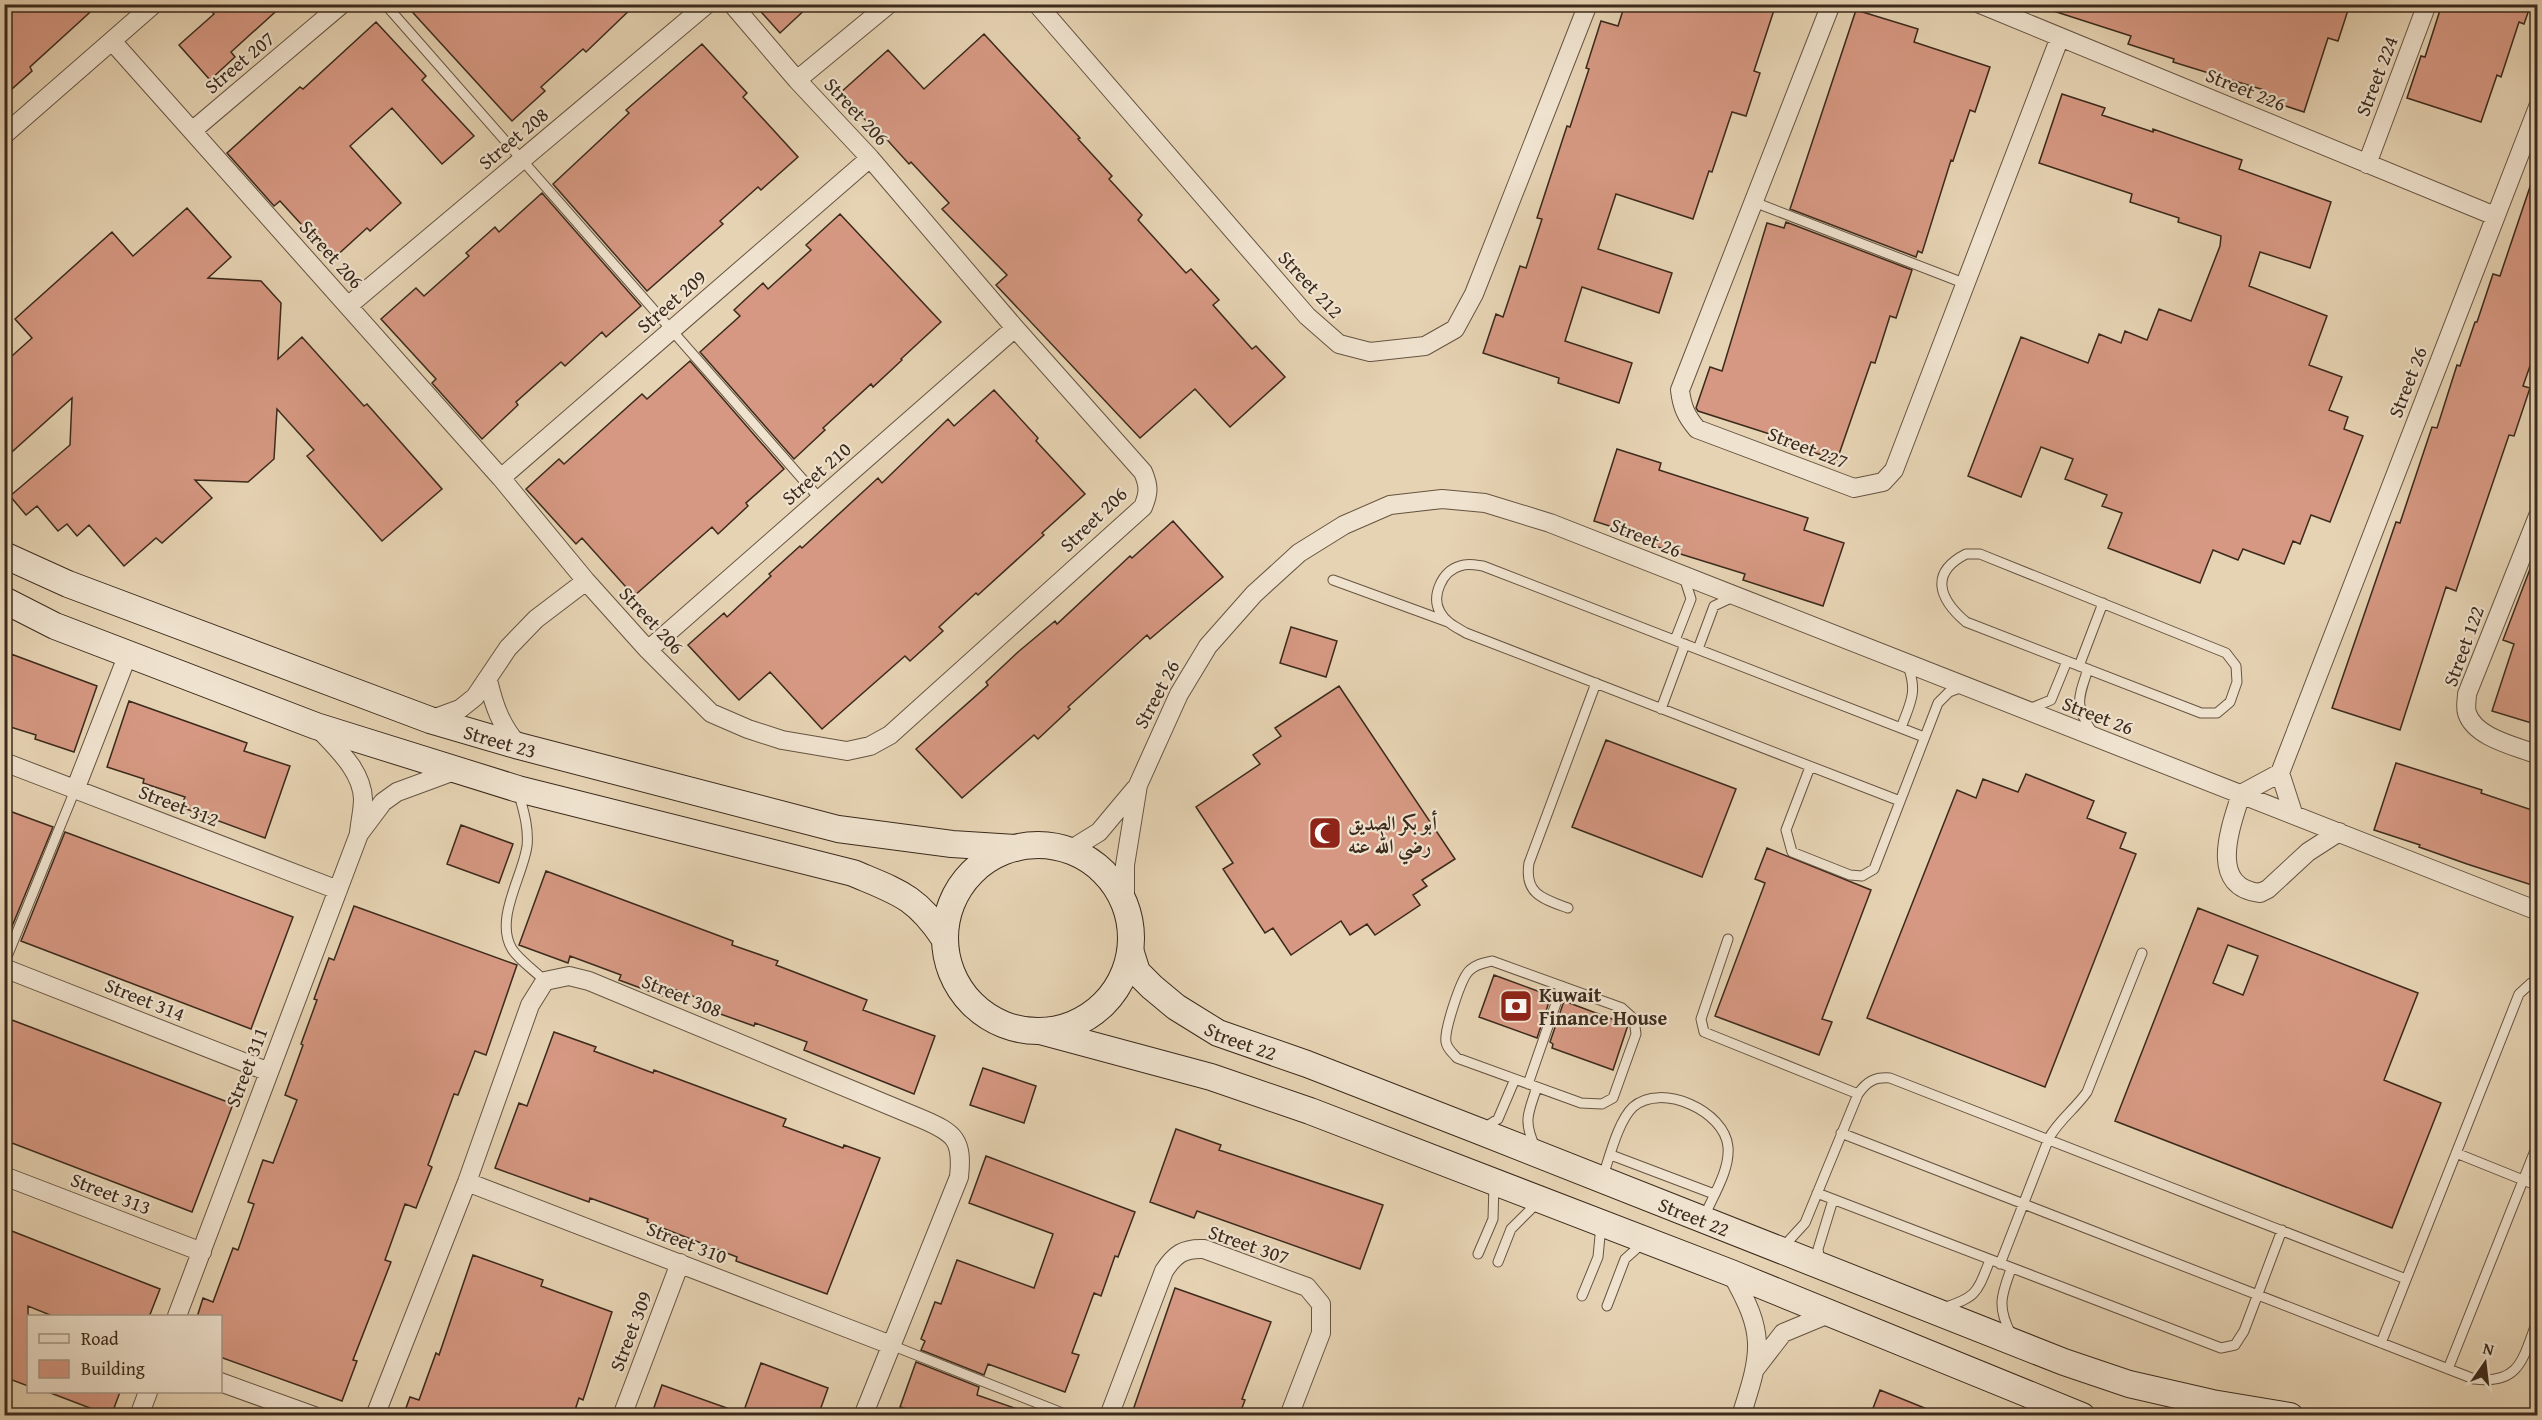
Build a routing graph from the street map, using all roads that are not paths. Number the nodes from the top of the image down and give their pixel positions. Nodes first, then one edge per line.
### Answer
1 (154, 4) edge
2 (342, 4) edge
3 (385, 4) edge
4 (707, 4) edge
5 (732, 4) edge
6 (889, 4) edge
7 (1037, 4) edge
8 (1588, 4) edge
9 (1832, 4) edge
10 (1980, 4) edge
11 (2427, 4) edge
12 (2060, 37) junction
13 (112, 41) junction
14 (796, 80) junction
15 (2538, 107) edge
16 (192, 131) junction
17 (4, 135) edge
18 (870, 158) junction
19 (521, 160) junction
20 (2367, 164) junction
21 (1754, 202) junction
22 (2495, 216) junction
23 (1966, 284) junction
24 (348, 306) junction
25 (1015, 328) junction
26 (672, 330) junction
27 (501, 478) junction
28 (820, 499) junction
29 (2537, 518) edge
30 (4, 555) edge
31 (1684, 577) junction
32 (1332, 580) dead end
33 (586, 581) junction
34 (1734, 596) junction
35 (4, 600) edge
36 (2103, 603) junction
37 (1448, 622) junction
38 (1680, 642) junction
39 (1698, 649) junction
40 (648, 650) junction
41 (128, 654) junction
42 (2067, 661) junction
43 (1908, 666) junction
44 (2084, 668) junction
45 (488, 680) junction
46 (1596, 683) junction
47 (1962, 687) junction
48 (1660, 709) junction
49 (2024, 711) junction
50 (430, 720) junction
51 (316, 726) junction
52 (1901, 728) junction
53 (1924, 737) junction
54 (2096, 738) junction
55 (519, 746) junction
56 (2538, 755) edge
57 (4, 762) edge
58 (1810, 767) junction
59 (454, 771) junction
60 (2280, 773) junction
61 (1138, 785) junction
62 (518, 789) junction
63 (75, 790) junction
64 (2241, 794) junction
65 (1900, 801) junction
66 (2293, 813) junction
67 (2339, 832) junction
68 (359, 834) junction
69 (1014, 848) junction
70 (1070, 850) junction
71 (338, 890) junction
72 (1125, 903) junction
73 (1568, 908) dead end
74 (2538, 911) edge
75 (944, 938) junction
76 (1728, 939) dead end
77 (1131, 953) junction
78 (2142, 953) dead end
79 (4, 966) edge
80 (545, 981) junction
81 (2538, 981) edge
82 (1562, 986) junction
83 (1040, 1031) junction
84 (268, 1072) junction
85 (1515, 1079) junction
86 (1532, 1085) junction
87 (1858, 1094) junction
88 (1479, 1131) junction
89 (1841, 1133) junction
90 (2049, 1138) junction
91 (2538, 1143) edge
92 (1538, 1154) junction
93 (2456, 1154) junction
94 (1611, 1155) junction
95 (4, 1176) edge
96 (1602, 1179) junction
97 (2523, 1180) junction
98 (466, 1182) junction
99 (1494, 1182) junction
100 (2538, 1185) edge
101 (1817, 1193) junction
102 (1714, 1194) junction
103 (1540, 1200) junction
104 (1833, 1200) junction
105 (2024, 1203) junction
106 (1703, 1219) junction
107 (1601, 1223) junction
108 (2282, 1230) junction
109 (1646, 1241) junction
110 (1780, 1249) junction
111 (202, 1252) junction
112 (1478, 1254) dead end
113 (1990, 1260) junction
114 (1498, 1262) dead end
115 (681, 1263) junction
116 (2000, 1264) junction
117 (1820, 1265) junction
118 (2011, 1269) junction
119 (1731, 1274) junction
120 (2406, 1279) junction
121 (2258, 1295) junction
122 (1582, 1296) dead end
123 (1606, 1306) dead end
124 (1936, 1311) junction
125 (1831, 1313) junction
126 (178, 1315) edge
127 (2538, 1319) edge
128 (2014, 1342) junction
129 (2381, 1343) junction
130 (891, 1345) junction
131 (1756, 1368) junction
132 (2448, 1369) junction
133 (222, 1383) edge
134 (148, 1393) edge
135 (139, 1416) edge
136 (314, 1416) edge
137 (375, 1416) edge
138 (622, 1416) edge
139 (863, 1416) edge
140 (1070, 1416) edge
141 (1109, 1416) edge
142 (1289, 1416) edge
143 (1741, 1416) edge
144 (2082, 1416) edge
145 (2290, 1416) edge

1 - 13 street
2 - 16 street, Street 207
3 - 19 lane
4 - 19 street, Street 208
5 - 14 street, Street 206
6 - 14 street
7 - 8 street, Street 212
9 - 21 street, Street 227
10 - 12 street, Street 226
11 - 20 street, Street 224
12 - 20 street, Street 226
12 - 23 street, Street 227
13 - 16 street, Street 206
13 - 17 street
14 - 18 street, Street 206
15 - 22 street, Street 26
16 - 24 street, Street 206
18 - 25 street, Street 206
18 - 26 street, Street 209
19 - 24 street, Street 208
19 - 26 lane
20 - 22 street, Street 226
21 - 23 lane
21 - 23 street, Street 227
22 - 60 street, Street 26
24 - 27 street, Street 206
25 - 28 street, Street 210
25 - 40 street, Street 206
26 - 27 street, Street 209
26 - 28 lane
27 - 33 street, Street 206
28 - 40 street, Street 210
29 - 56 street, Street 122
30 - 50 street, Street 23
31 - 34 street, Street 26
31 - 38 lane
31 - 61 street, Street 26
32 - 37 lane
33 - 40 street, Street 206
33 - 45 street
34 - 39 lane
34 - 43 street, Street 26
35 - 41 street
36 - 42 lane
36 - 44 lane
36 - 44 lane
37 - 38 lane
37 - 46 lane
38 - 39 lane
38 - 48 lane
39 - 52 lane
41 - 51 street
41 - 63 street
42 - 44 lane
42 - 49 lane
43 - 47 street, Street 26
43 - 52 lane
44 - 54 lane
45 - 50 street
45 - 55 street
46 - 48 lane
46 - 73 lane
47 - 49 street, Street 26
47 - 53 lane
48 - 58 lane
49 - 54 street, Street 26
50 - 55 street, Street 23
51 - 59 street
51 - 68 street, Street 311
52 - 53 lane
53 - 65 lane
54 - 64 street, Street 26
55 - 69 street, Street 23
57 - 63 street, Street 312
58 - 65 lane
58 - 65 lane
59 - 62 street
59 - 68 street, Street 311
60 - 64 street
60 - 66 street
61 - 70 street, Street 26
61 - 72 street, Street 26
62 - 75 street
62 - 80 lane
63 - 71 street, Street 312
63 - 79 lane
64 - 66 street, Street 26
64 - 67 street
66 - 67 street, Street 26
67 - 74 street, Street 26
68 - 71 street, Street 311
69 - 70 street
69 - 75 street
70 - 72 street
71 - 84 street, Street 311
72 - 77 street
75 - 83 street
76 - 87 lane
77 - 83 street
77 - 88 street, Street 22
78 - 90 lane
79 - 84 street, Street 314
80 - 98 street
80 - 130 street, Street 308
81 - 93 lane
82 - 85 lane
82 - 86 lane
82 - 86 lane
83 - 99 street, Street 22
84 - 111 street, Street 311
85 - 86 lane
85 - 88 lane
86 - 92 lane
87 - 89 lane
87 - 90 lane
88 - 92 street, Street 22
89 - 101 lane
89 - 105 lane
90 - 105 lane
90 - 108 lane
91 - 97 lane
92 - 96 street, Street 22
93 - 97 lane
93 - 120 lane
94 - 96 lane
94 - 102 lane
94 - 102 lane
95 - 111 street, Street 313
96 - 106 street, Street 22
97 - 100 lane
97 - 132 lane
98 - 115 street, Street 310
98 - 137 street
99 - 103 street, Street 22
99 - 112 lane
101 - 104 lane
101 - 110 lane
102 - 106 lane
103 - 107 street, Street 22
103 - 114 lane
104 - 113 lane
104 - 117 lane
105 - 116 lane
105 - 121 lane
106 - 110 street, Street 22
107 - 109 street, Street 22
107 - 122 lane
108 - 120 lane
108 - 121 lane
109 - 119 street, Street 22
109 - 123 lane
110 - 117 street, Street 22
111 - 126 street, Street 311
113 - 116 lane
113 - 124 lane
115 - 130 street, Street 310
115 - 138 street, Street 309
116 - 118 lane
117 - 124 street, Street 22
118 - 121 lane
118 - 128 lane
119 - 125 street, Street 22
119 - 131 street
120 - 129 lane
121 - 129 lane
124 - 128 street, Street 22
125 - 131 street
125 - 144 street, Street 22
127 - 132 lane
128 - 145 street, Street 22
129 - 132 lane
130 - 139 street, Street 308
130 - 140 lane
131 - 143 street
133 - 136 street
134 - 135 street
141 - 142 street, Street 307

